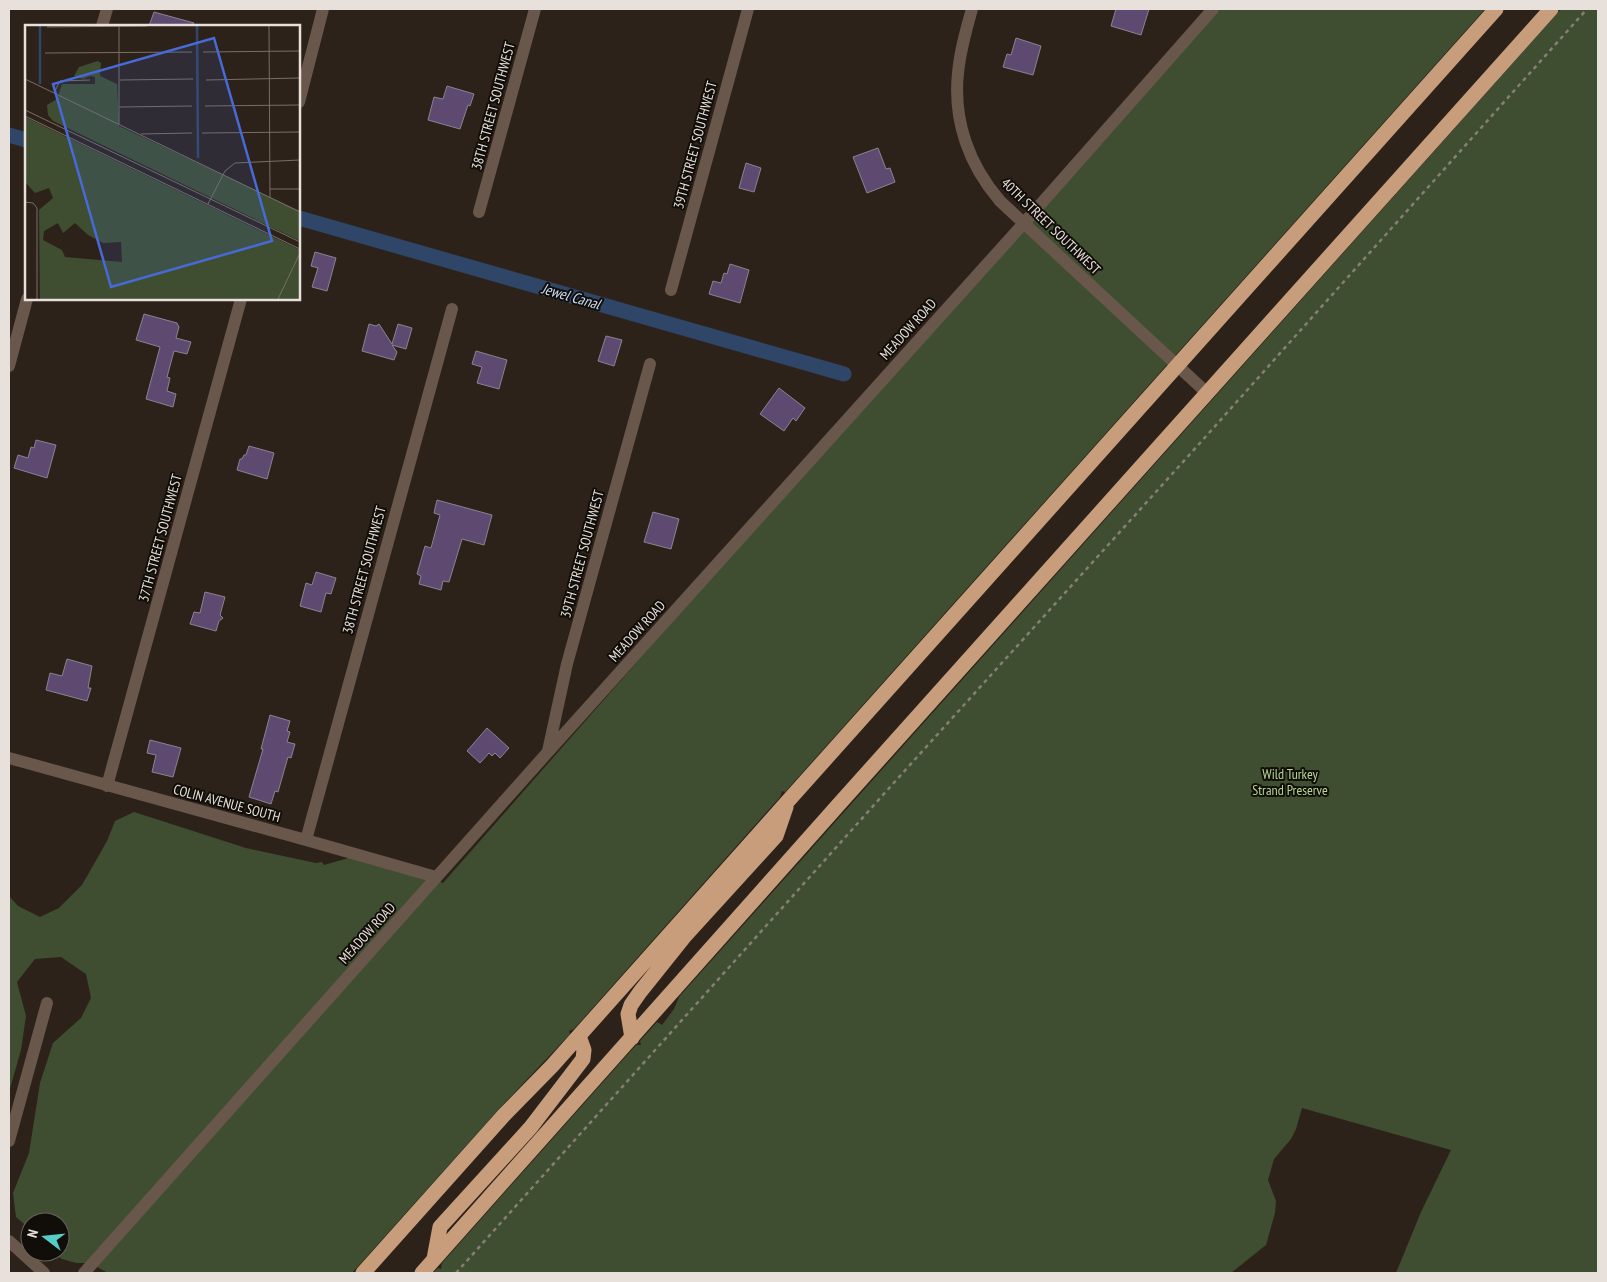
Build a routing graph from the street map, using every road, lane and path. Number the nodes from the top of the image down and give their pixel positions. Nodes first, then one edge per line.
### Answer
1 (107, 9) edge
2 (324, 9) edge
3 (536, 9) edge
4 (748, 9) edge
5 (972, 9) edge
6 (1213, 9) edge
7 (1496, 9) edge
8 (1551, 9) edge
9 (1587, 9) edge
10 (102, 25) edge
11 (300, 98) edge
12 (479, 212) dead end
13 (1024, 223) junction
14 (671, 290) dead end
15 (27, 300) edge
16 (242, 300) edge
17 (452, 309) dead end
18 (650, 364) dead end
19 (1176, 365) junction
20 (9, 366) edge
21 (1207, 393) junction
22 (548, 753) junction
23 (9, 758) edge
24 (107, 786) junction
25 (788, 800) junction
26 (306, 840) junction
27 (436, 877) junction
28 (47, 1003) dead end
29 (579, 1036) junction
30 (632, 1038) junction
31 (9, 1141) edge
32 (9, 1241) edge
33 (434, 1260) junction
34 (44, 1273) edge
35 (84, 1273) edge
36 (363, 1273) edge
37 (422, 1273) edge
38 (456, 1273) edge

1 - 10 street
2 - 11 street
3 - 12 street, 38TH STREET SOUTHWEST
4 - 14 street, 39TH STREET SOUTHWEST
5 - 13 street, 40TH STREET SOUTHWEST
6 - 13 street, MEADOW ROAD
7 - 19 highway
8 - 21 highway
9 - 38 path
13 - 19 street, 40TH STREET SOUTHWEST
13 - 22 street, MEADOW ROAD
15 - 20 street
16 - 24 street, 37TH STREET SOUTHWEST
17 - 26 street, 38TH STREET SOUTHWEST
18 - 22 street, 39TH STREET SOUTHWEST
19 - 21 street, 40TH STREET SOUTHWEST
19 - 25 highway
21 - 30 highway
22 - 27 street, MEADOW ROAD
23 - 24 street, COLIN AVENUE SOUTH
24 - 26 street, COLIN AVENUE SOUTH
25 - 29 highway
25 - 30 highway
26 - 27 street, COLIN AVENUE SOUTH
27 - 35 street, MEADOW ROAD
28 - 31 street
29 - 33 highway
29 - 36 highway
30 - 33 highway
32 - 34 street
33 - 37 highway

